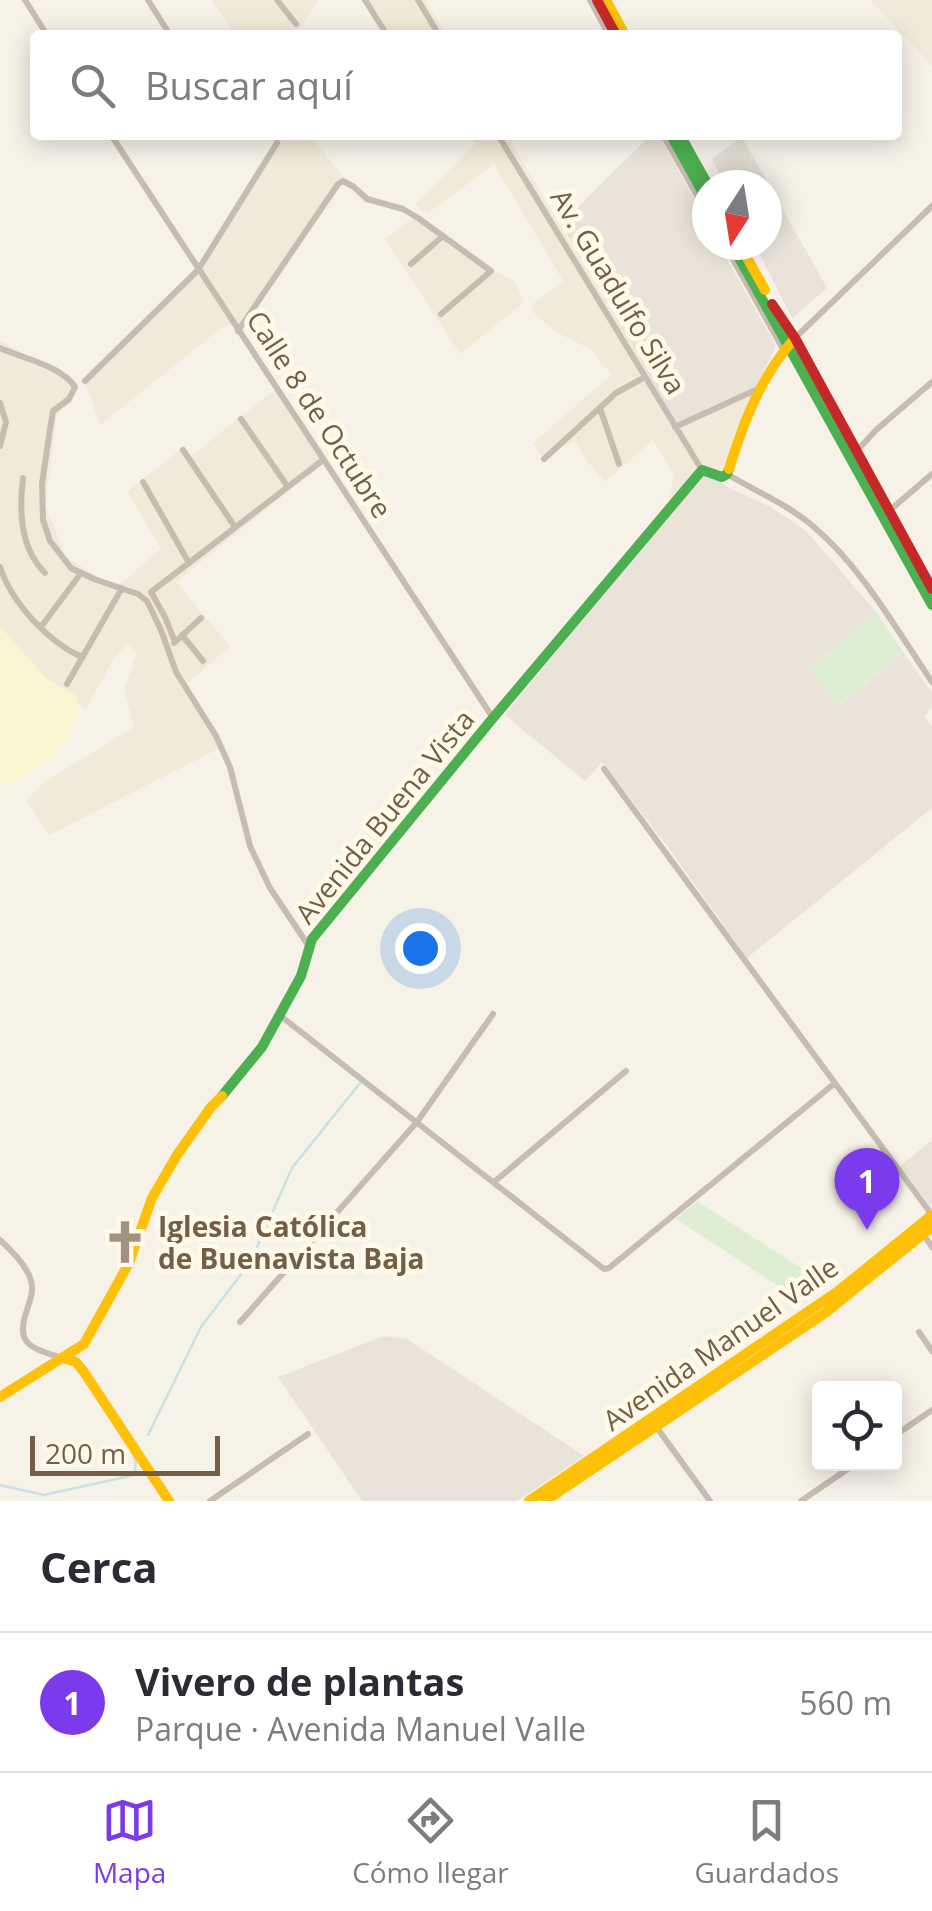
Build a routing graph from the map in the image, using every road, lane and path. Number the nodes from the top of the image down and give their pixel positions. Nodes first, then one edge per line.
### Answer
1 (24, 0) edge
2 (148, 0) edge
3 (277, 0) edge
4 (365, 0) edge
5 (418, 0) edge
6 (593, 0) edge
7 (606, 0) edge
8 (296, 24) dead end
9 (44, 30) edge
10 (167, 30) edge
11 (384, 30) edge
12 (436, 30) edge
13 (609, 30) edge
14 (622, 30) edge
15 (115, 140) edge
16 (501, 140) edge
17 (666, 140) edge
18 (674, 140) edge
19 (683, 140) edge
20 (276, 143) dead end
21 (700, 170) edge
22 (692, 173) edge
23 (692, 187) edge
24 (932, 206) edge
25 (443, 236) junction
26 (735, 260) edge
27 (741, 260) edge
28 (748, 260) edge
29 (411, 264) dead end
30 (198, 270) junction
31 (441, 314) dead end
32 (238, 331) junction
33 (789, 344) junction
34 (0, 348) edge
35 (645, 377) junction
36 (84, 381) dead end
37 (932, 382) edge
38 (761, 388) junction
39 (0, 404) edge
40 (600, 408) junction
41 (241, 419) dead end
42 (675, 427) junction
43 (0, 446) edge
44 (183, 450) dead end
45 (856, 452) junction
46 (544, 458) dead end
47 (324, 460) junction
48 (619, 464) dead end
49 (702, 470) junction
50 (727, 474) junction
51 (932, 474) edge
52 (23, 478) dead end
53 (143, 482) dead end
54 (288, 487) junction
55 (889, 510) junction
56 (235, 528) junction
57 (189, 563) junction
58 (0, 567) edge
59 (45, 572) dead end
60 (82, 573) junction
61 (122, 588) junction
62 (932, 589) edge
63 (932, 606) edge
64 (202, 618) dead end
65 (41, 627) junction
66 (182, 635) junction
67 (175, 642) junction
68 (168, 652) junction
69 (82, 657) junction
70 (203, 660) dead end
71 (932, 682) edge
72 (66, 684) dead end
73 (493, 718) junction
74 (604, 769) dead end
75 (308, 946) junction
76 (278, 1014) junction
77 (493, 1014) dead end
78 (626, 1071) dead end
79 (834, 1082) junction
80 (417, 1122) junction
81 (494, 1182) junction
82 (932, 1216) edge
83 (924, 1229) edge
84 (0, 1240) edge
85 (932, 1246) edge
86 (240, 1322) dead end
87 (919, 1332) dead end
88 (84, 1344) junction
89 (932, 1351) edge
90 (64, 1358) junction
91 (84, 1372) junction
92 (0, 1397) edge
93 (932, 1410) edge
94 (654, 1423) junction
95 (902, 1431) edge
96 (308, 1434) dead end
97 (845, 1471) edge
98 (169, 1501) edge
99 (210, 1501) edge
100 (529, 1501) edge
101 (546, 1501) edge
102 (710, 1501) edge
103 (801, 1501) edge

1 - 9 street
2 - 10 street
3 - 8 street
4 - 11 street
5 - 12 street
6 - 13 main road
7 - 14 main road
15 - 30 street, Calle 8 de Octubre
16 - 35 street, Av. Guadulfo Silva
17 - 23 street
18 - 22 main road
19 - 21 main road
20 - 30 street
24 - 33 street
25 - 29 street
25 - 31 street
25 - 32 street
26 - 33 street
27 - 33 main road
28 - 33 main road
30 - 32 street, Calle 8 de Octubre
30 - 36 street
32 - 47 street, Calle 8 de Octubre
33 - 38 main road
33 - 45 main road
33 - 63 main road
34 - 60 street
35 - 40 street
35 - 42 street, Av. Guadulfo Silva
37 - 45 street
38 - 42 street
38 - 50 main road
39 - 43 street
40 - 46 street
40 - 48 street
41 - 54 street
42 - 49 street, Av. Guadulfo Silva
44 - 56 street
45 - 55 main road
47 - 54 street
47 - 73 street, Calle 8 de Octubre
49 - 50 main road
49 - 73 main road, Avenida Buena Vista
50 - 71 street
51 - 55 street
52 - 59 street
53 - 57 street
54 - 56 street
55 - 62 main road
56 - 57 street
57 - 67 street
58 - 65 street
60 - 61 street
60 - 65 street
61 - 68 street
61 - 69 street
64 - 66 street
65 - 69 street
66 - 67 street
66 - 70 street
67 - 68 street
68 - 75 street
69 - 72 street
73 - 75 main road, Avenida Buena Vista
74 - 79 street
75 - 76 main road, Avenida Buena Vista
76 - 80 street
76 - 88 main road, Avenida Buena Vista
77 - 80 street
78 - 81 street
79 - 81 street
79 - 82 street
80 - 81 street
80 - 86 street
82 - 83 main road, Avenida Manuel Valle
83 - 85 street
83 - 94 main road, Avenida Manuel Valle
84 - 90 street
87 - 89 street
88 - 90 main road, Avenida Buena Vista
88 - 91 main road
90 - 91 main road
90 - 92 main road, Avenida Buena Vista
91 - 98 main road
93 - 95 street
94 - 100 main road, Avenida Manuel Valle
94 - 101 main road, Avenida Manuel Valle
94 - 102 street
96 - 99 street
97 - 103 street

